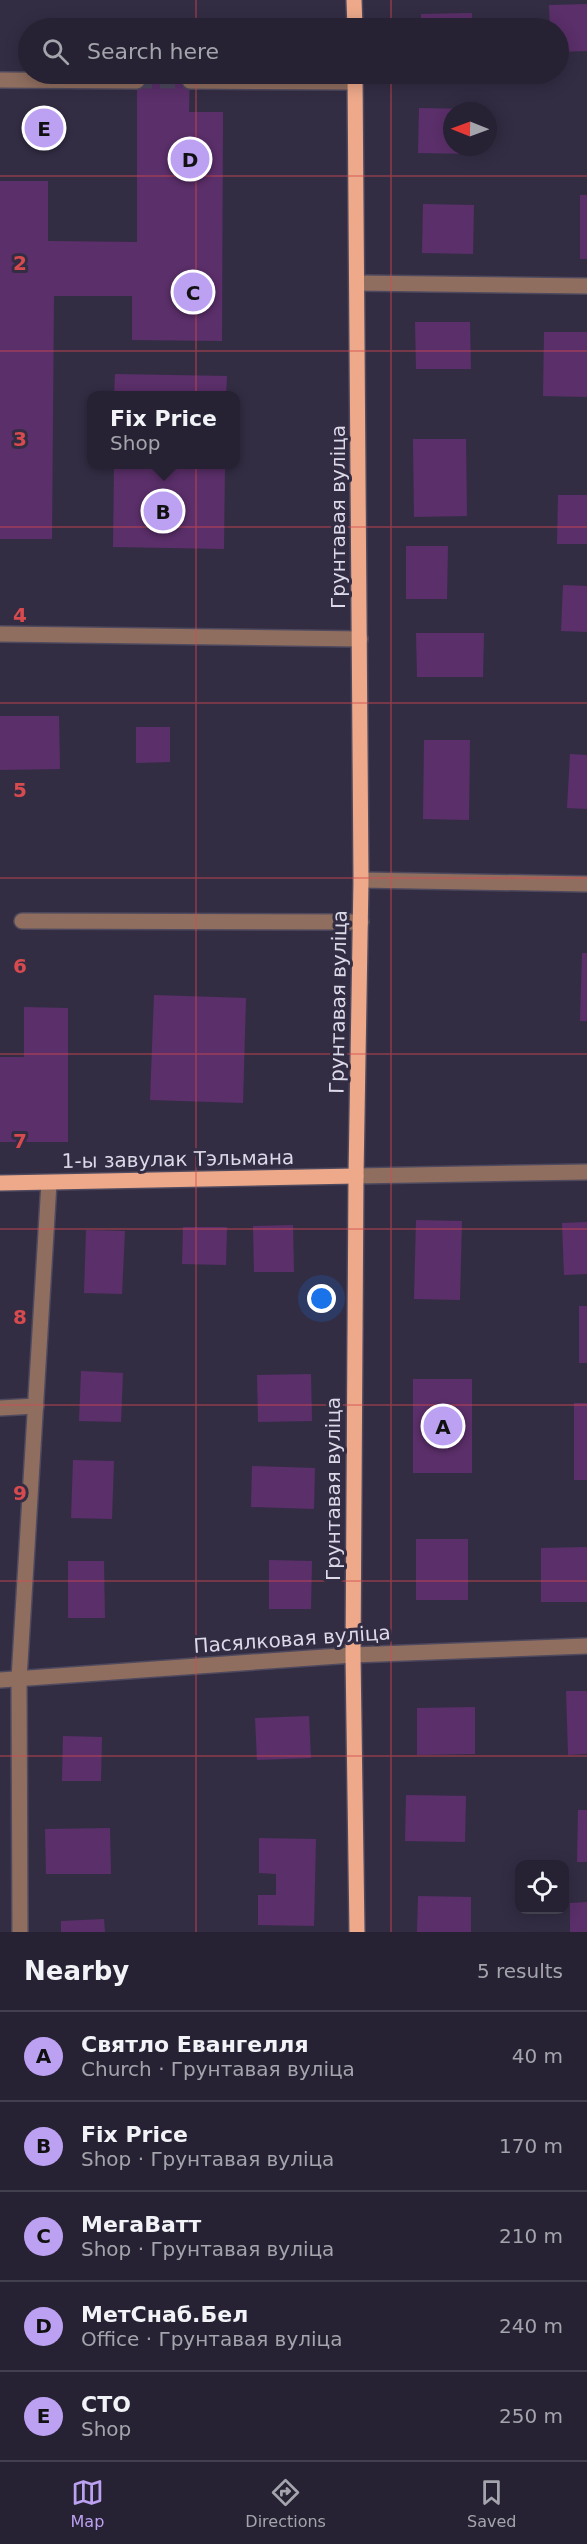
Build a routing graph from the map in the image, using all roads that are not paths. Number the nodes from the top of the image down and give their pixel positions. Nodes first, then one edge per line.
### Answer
1 (354, 0) edge
2 (355, 18) edge
3 (0, 80) edge
4 (18, 80) edge
5 (355, 84) edge
6 (357, 283) junction
7 (587, 286) edge
8 (0, 634) edge
9 (360, 639) junction
10 (361, 880) junction
11 (587, 884) edge
12 (22, 921) dead end
13 (361, 922) junction
14 (587, 1172) edge
15 (356, 1176) junction
16 (0, 1183) edge
17 (49, 1183) junction
18 (36, 1406) junction
19 (0, 1408) edge
20 (587, 1646) edge
21 (353, 1655) junction
22 (19, 1679) junction
23 (0, 1680) edge
24 (20, 1932) edge
25 (357, 1932) edge

1 - 2 main road
3 - 4 street
5 - 6 main road, Грунтавая вуліца
6 - 7 street
6 - 9 main road, Грунтавая вуліца
8 - 9 street
9 - 10 main road, Грунтавая вуліца
10 - 11 street
10 - 13 main road, Грунтавая вуліца
12 - 13 street
13 - 15 main road, Грунтавая вуліца
14 - 15 street
15 - 17 main road, 1-ы завулак Тэльмана
15 - 21 main road, Грунтавая вуліца
16 - 17 main road, 1-ы завулак Тэльмана
17 - 18 street
18 - 19 street
18 - 22 street
20 - 21 street, Пасялковая вуліца
21 - 22 street, Пасялковая вуліца
21 - 25 main road, Грунтавая вуліца
22 - 23 street, Пасялковая вуліца
22 - 24 street

